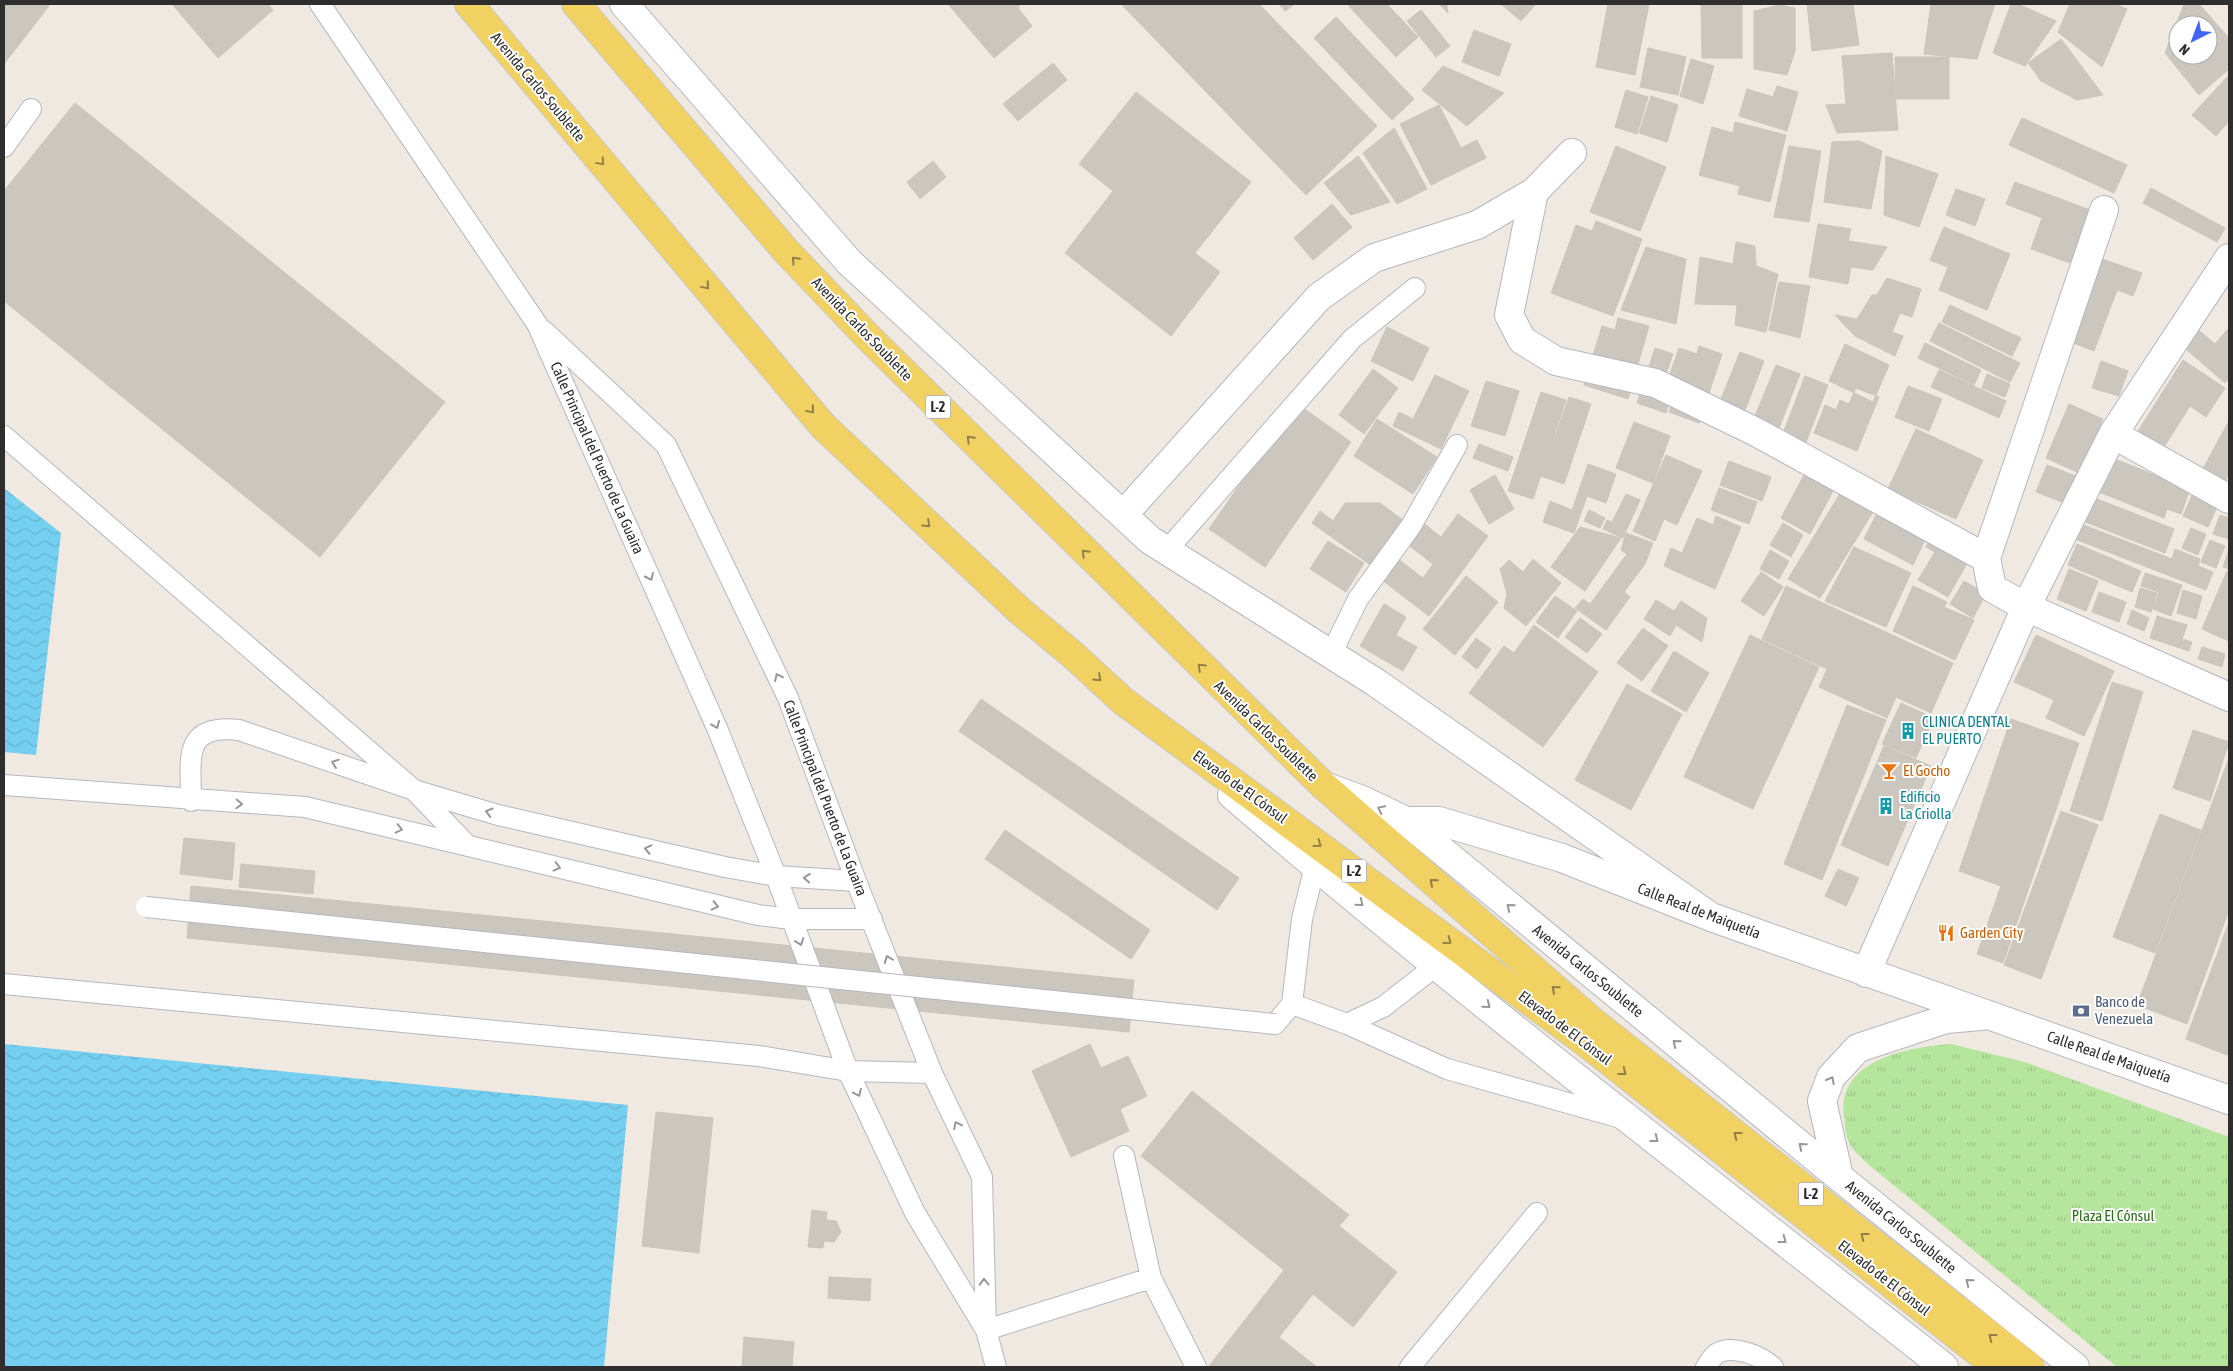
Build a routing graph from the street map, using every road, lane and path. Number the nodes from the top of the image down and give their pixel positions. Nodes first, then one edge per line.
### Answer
1 (320, 4) edge
2 (469, 4) edge
3 (576, 4) edge
4 (624, 4) edge
5 (31, 110) dead end
6 (4, 147) edge
7 (1572, 153) dead end
8 (1534, 192) junction
9 (2104, 210) dead end
10 (2229, 258) edge
11 (1415, 288) dead end
12 (537, 324) junction
13 (2113, 434) junction
14 (4, 436) edge
15 (1457, 445) dead end
16 (2229, 499) edge
17 (1123, 515) junction
18 (1168, 550) junction
19 (1986, 558) junction
20 (2026, 607) junction
21 (1331, 654) junction
22 (2229, 698) edge
23 (1124, 701) junction
24 (4, 785) edge
25 (1324, 786) junction
26 (414, 790) junction
27 (191, 801) junction
28 (1406, 821) junction
29 (466, 844) junction
30 (1315, 866) junction
31 (776, 876) junction
32 (856, 882) junction
33 (146, 907) dead end
34 (1711, 917) junction
35 (791, 919) junction
36 (872, 919) junction
37 (1437, 965) junction
38 (1866, 972) junction
39 (4, 984) edge
40 (1292, 1004) junction
41 (1989, 1015) junction
42 (1347, 1024) junction
43 (848, 1071) junction
44 (932, 1073) junction
45 (2229, 1100) edge
46 (1633, 1121) junction
47 (1124, 1156) dead end
48 (1839, 1177) junction
49 (1537, 1214) dead end
50 (1151, 1278) junction
51 (986, 1330) junction
52 (996, 1367) edge
53 (1196, 1367) edge
54 (1410, 1367) edge
55 (1706, 1367) edge
56 (1772, 1367) edge
57 (1944, 1367) edge
58 (1997, 1367) edge
59 (2030, 1367) edge
60 (2075, 1367) edge

1 - 12 lane, Calle Principal del Puerto de La Guaira
2 -> 23 main road, Avenida Carlos Soublette / L-2
25 -> 3 main road, Avenida Carlos Soublette / L-2
4 - 17 street
5 - 6 lane
7 - 8 street
8 - 17 street
8 - 19 street
9 - 19 street
10 - 13 street
11 - 18 lane
12 -> 31 lane, Calle Principal del Puerto de La Guaira
32 -> 12 lane, Calle Principal del Puerto de La Guaira
13 - 16 street
13 - 20 street
14 - 26 lane
15 - 21 lane
17 - 18 street
18 - 21 street
19 - 20 street
20 - 22 street
20 - 38 street
21 - 34 street
23 - 30 street, Avenida Carlos Soublette / L-2
23 -> 58 main road, Elevado de El Cónsul / L-2
24 - 27 lane
28 -> 25 street, Avenida Carlos Soublette / L-2
59 -> 25 main road, Elevado de El Cónsul / L-2
26 -> 27 lane
26 - 29 lane
31 -> 26 lane
27 -> 29 lane
28 - 34 street, Calle Real de Maiquetía
48 -> 28 street, Avenida Carlos Soublette / L-2
29 -> 35 lane
30 -> 37 street, Avenida Carlos Soublette / L-2
30 - 40 lane
32 -> 31 lane
31 - 35 lane, Calle Principal del Puerto de La Guaira
32 - 36 lane, Calle Principal del Puerto de La Guaira
33 - 40 lane, bridge
34 - 38 street, Calle Real de Maiquetía
35 - 36 lane
35 -> 43 lane, Calle Principal del Puerto de La Guaira
44 -> 36 lane, Calle Principal del Puerto de La Guaira
37 - 42 lane
37 -> 46 street, Avenida Carlos Soublette / L-2
38 - 41 street, Calle Real de Maiquetía
39 - 43 lane
40 - 42 lane
41 - 45 street, Calle Real de Maiquetía
48 -> 41 street, Calle Real de Maiquetía
42 - 46 lane
43 - 44 lane
43 -> 51 lane, Calle Principal del Puerto de La Guaira
51 -> 44 lane, Calle Principal del Puerto de La Guaira
46 -> 57 street, Avenida Carlos Soublette / L-2
47 - 50 lane
60 -> 48 street, Avenida Carlos Soublette / L-2
49 - 54 lane
50 - 51 lane
50 - 53 lane
51 - 52 lane, Calle Principal del Puerto de La Guaira
55 - 56 lane

